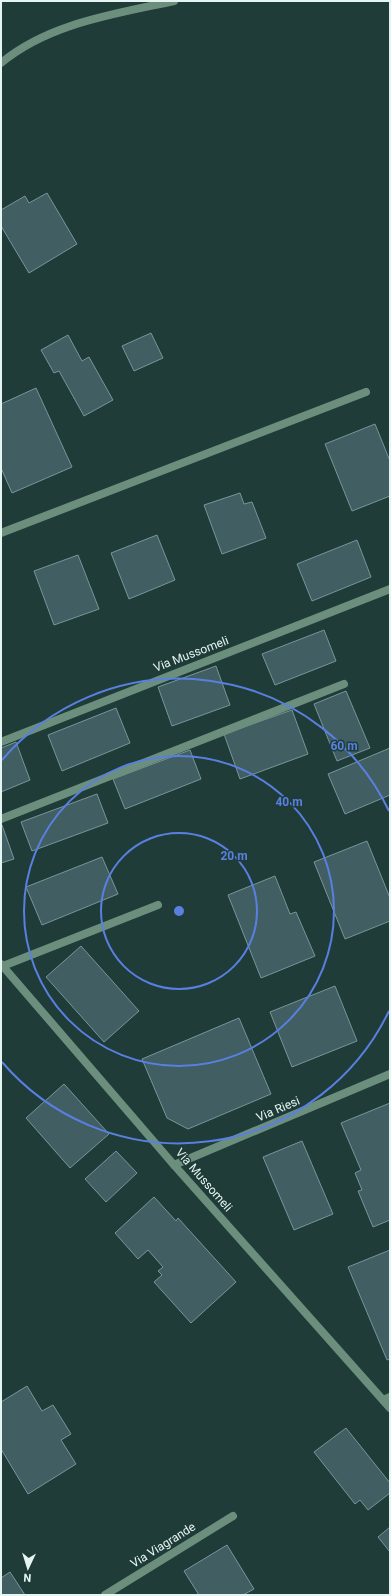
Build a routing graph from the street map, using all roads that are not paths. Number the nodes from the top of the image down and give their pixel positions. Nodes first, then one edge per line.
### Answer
1 (174, 1) edge
2 (1, 62) edge
3 (366, 392) dead end
4 (1, 533) edge
5 (390, 589) edge
6 (344, 684) dead end
7 (1, 742) edge
8 (1, 819) edge
9 (158, 905) dead end
10 (2, 965) edge
11 (390, 1074) edge
12 (174, 1165) junction
13 (386, 1398) edge
14 (390, 1408) edge
15 (234, 1516) dead end
16 (105, 1595) edge

1 - 2 street
3 - 4 street
5 - 7 street, Via Mussomeli
6 - 8 street
9 - 10 street, Via Mussomeli
10 - 12 street, Via Mussomeli
11 - 12 street, Via Riesi
12 - 13 street, Via Mussomeli
13 - 14 street, Via Mussomeli
15 - 16 street, Via Viagrande

